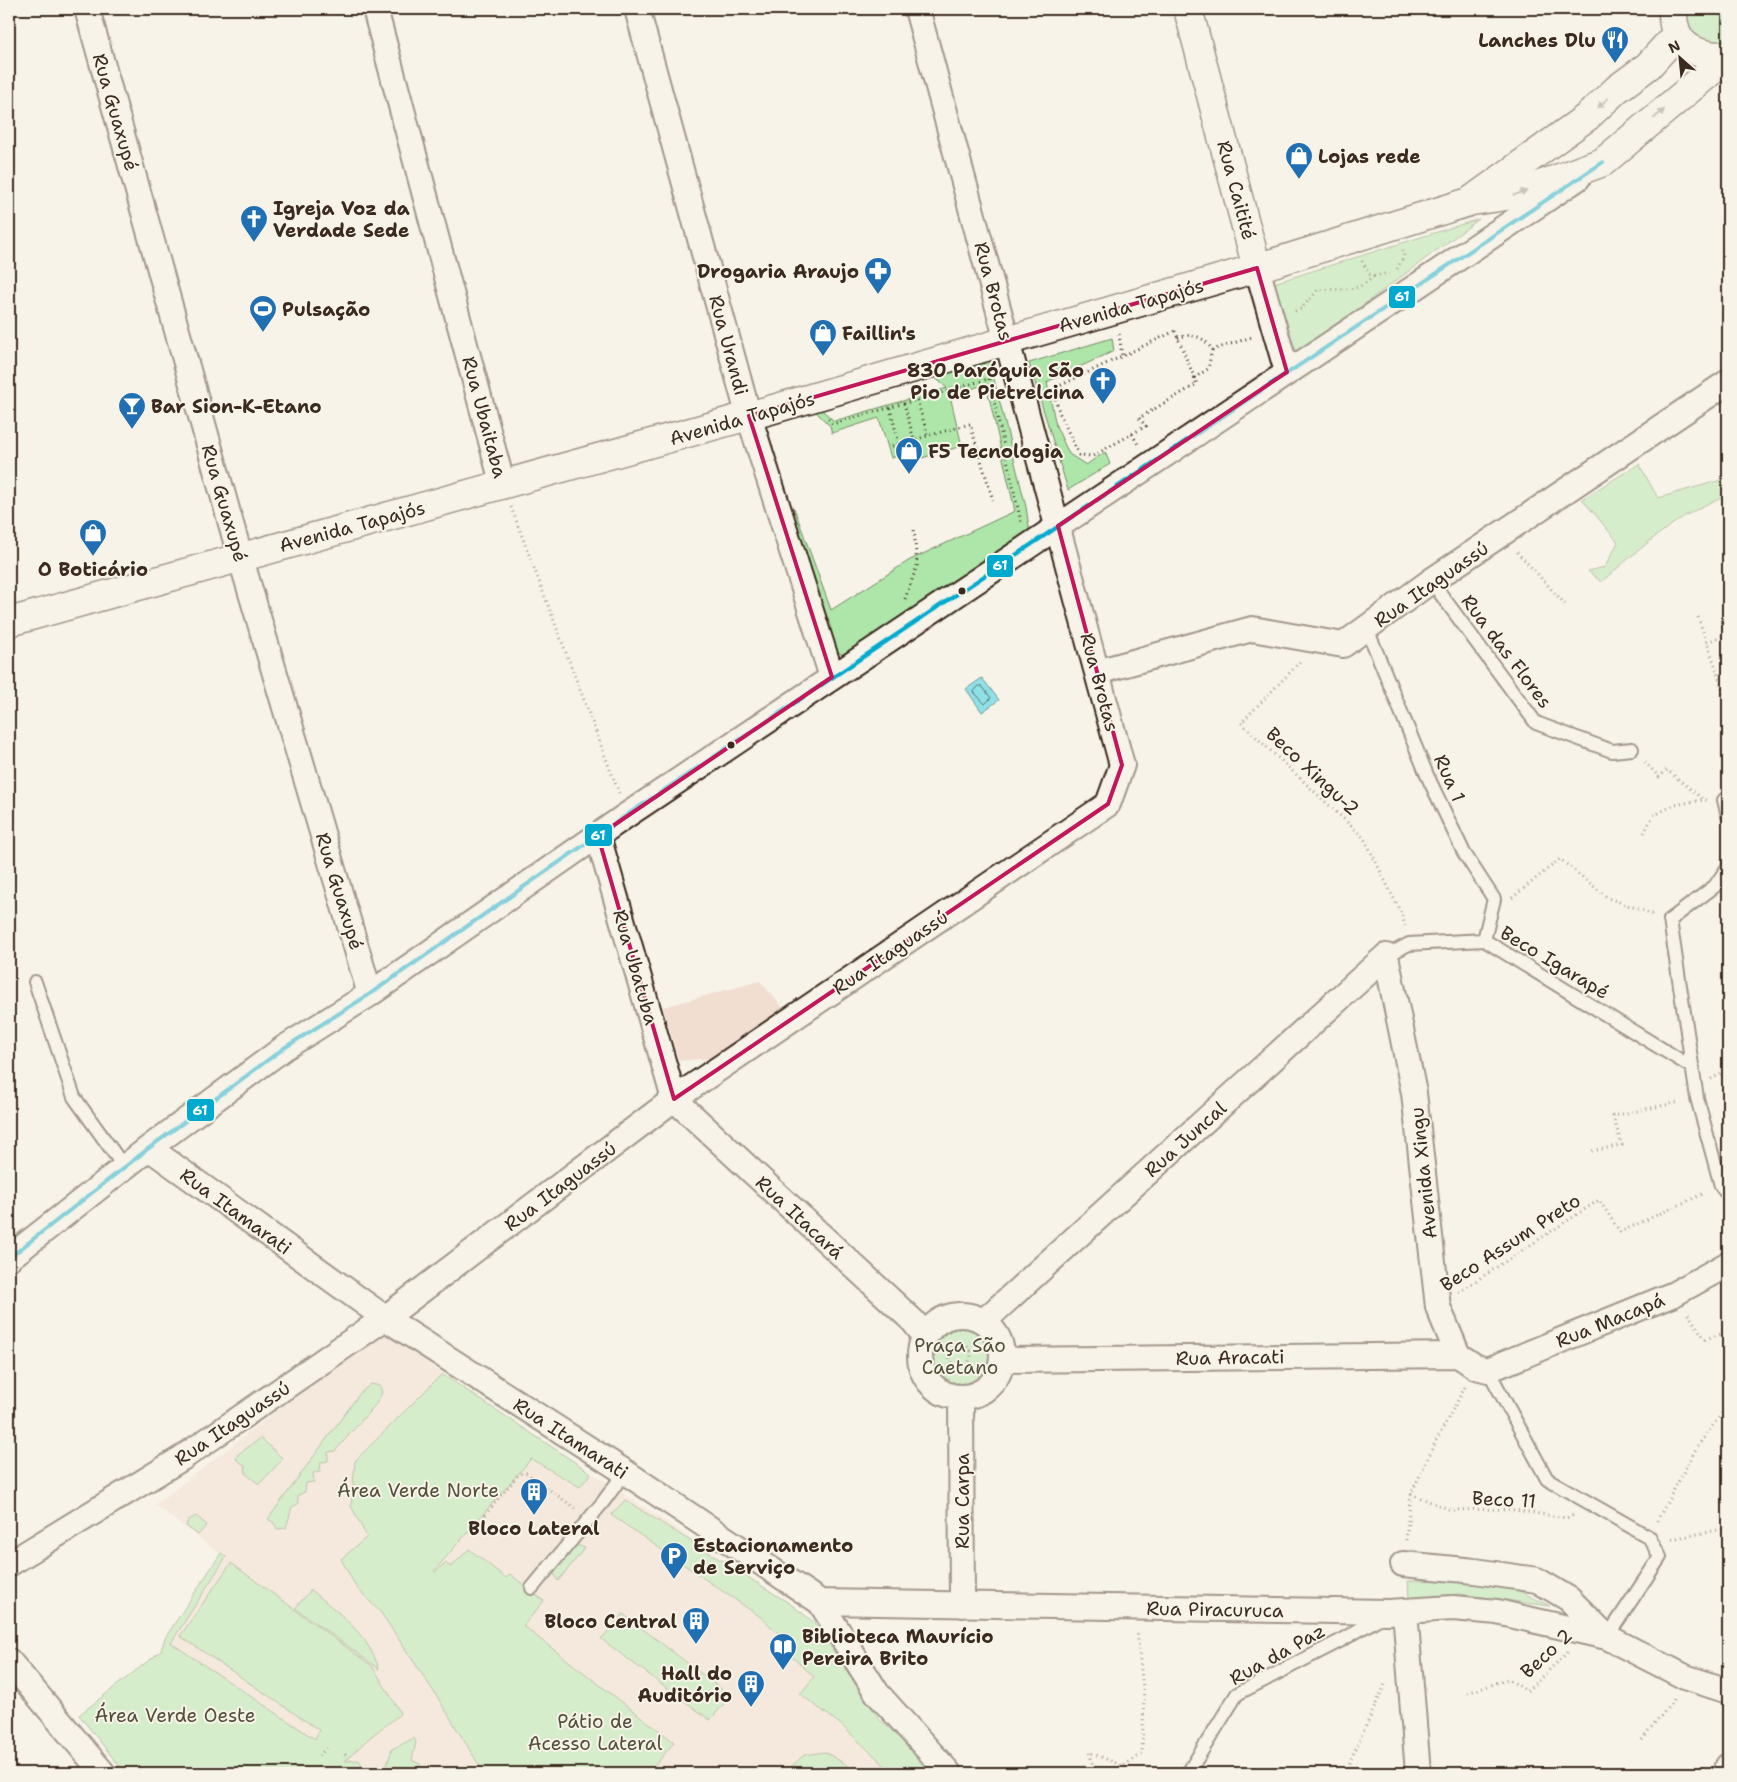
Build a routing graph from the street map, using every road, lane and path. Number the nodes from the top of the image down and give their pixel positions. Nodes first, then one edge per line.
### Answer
1 (88, 9) edge
2 (375, 9) edge
3 (637, 9) edge
4 (917, 9) edge
5 (1188, 9) edge
6 (1670, 15) edge
7 (1728, 56) edge
8 (1603, 162) junction
9 (1472, 200) junction
10 (1403, 247) dead end
11 (1395, 250) dead end
12 (1404, 254) dead end
13 (1370, 258) dead end
14 (1363, 263) dead end
15 (1353, 264) dead end
16 (1257, 268) junction
17 (1405, 268) dead end
18 (1374, 276) junction
19 (1389, 279) dead end
20 (1289, 313) dead end
21 (1128, 331) dead end
22 (1119, 333) junction
23 (1258, 335) dead end
24 (1110, 336) dead end
25 (1178, 338) junction
26 (1007, 341) junction
27 (1212, 350) junction
28 (1122, 356) junction
29 (1287, 372) junction
30 (1194, 378) junction
31 (988, 379) dead end
32 (1728, 382) edge
33 (917, 400) dead end
34 (904, 404) dead end
35 (890, 408) dead end
36 (749, 416) junction
37 (1132, 434) junction
38 (928, 436) junction
39 (914, 440) junction
40 (1147, 441) dead end
41 (899, 444) junction
42 (892, 446) dead end
43 (1139, 446) junction
44 (1132, 451) dead end
45 (503, 486) junction
46 (994, 500) dead end
47 (1022, 523) dead end
48 (1058, 526) junction
49 (914, 529) dead end
50 (1501, 535) junction
51 (240, 556) junction
52 (1432, 581) junction
53 (904, 600) dead end
54 (1565, 604) dead end
55 (1698, 617) dead end
56 (9, 622) edge
57 (1367, 629) junction
58 (1728, 634) edge
59 (1320, 641) junction
60 (1707, 642) junction
61 (1097, 672) junction
62 (832, 677) junction
63 (1728, 716) edge
64 (1632, 749) joint
65 (1728, 751) edge
66 (1727, 777) edge
67 (1704, 800) junction
68 (1724, 800) junction
69 (1108, 804) joint
70 (628, 815) junction
71 (1728, 816) edge
72 (1644, 832) dead end
73 (598, 836) junction
74 (1728, 867) edge
75 (1494, 899) junction
76 (1670, 920) junction
77 (1484, 940) junction
78 (1409, 944) junction
79 (1386, 956) junction
80 (35, 982) dead end
81 (370, 994) junction
82 (1693, 1068) junction
83 (1698, 1098) junction
84 (674, 1099) junction
85 (149, 1148) junction
86 (1592, 1150) dead end
87 (124, 1167) junction
88 (1725, 1190) edge
89 (9, 1258) edge
90 (1728, 1264) edge
91 (1674, 1294) junction
92 (1438, 1307) junction
93 (385, 1318) junction
94 (984, 1321) junction
95 (1728, 1332) edge
96 (925, 1336) junction
97 (971, 1358) joint
98 (1002, 1360) junction
99 (1474, 1364) junction
100 (958, 1390) junction
101 (1728, 1405) edge
102 (625, 1472) junction
103 (1411, 1494) junction
104 (1595, 1506) junction
105 (485, 1515) dead end
106 (590, 1519) junction
107 (1728, 1528) edge
108 (1651, 1540) junction
109 (9, 1564) edge
110 (1403, 1564) joint
111 (532, 1588) dead end
112 (820, 1602) junction
113 (962, 1605) junction
114 (1135, 1608) junction
115 (1396, 1612) junction
116 (1597, 1635) junction
117 (9, 1661) edge
118 (1410, 1674) junction
119 (1689, 1678) junction
120 (1728, 1691) edge
121 (1468, 1693) dead end
122 (1642, 1740) dead end
123 (327, 1747) dead end
124 (345, 1754) dead end
125 (319, 1756) dead end
126 (349, 1758) dead end
127 (1728, 1766) edge
128 (103, 1773) edge
129 (949, 1773) edge
130 (1095, 1773) edge
131 (1188, 1773) edge
132 (1348, 1773) edge
133 (1418, 1773) edge
134 (1728, 1773) edge

1 - 51 street, Rua Guaxupé
2 - 45 street, Rua Ubaitaba
3 - 36 street, Rua Urandi
4 - 26 street, Rua Brotas
5 - 16 main road, Rua Caitité
6 - 7 main road
6 -> 9 main road
8 -> 7 main road
9 -> 8 main road
8 - 29 street
9 - 16 main road, Avenida Tapajós
10 - 11 path
12 - 18 path
13 - 15 path
14 - 18 path
16 - 26 main road, Avenida Tapajós
16 - 29 street, Rua Caitité
17 - 19 path
18 - 20 path
21 - 22 path
22 - 24 path
22 - 28 path
23 - 27 path
25 - 27 path
25 - 28 path
25 - 30 path
26 - 36 main road, Avenida Tapajós
26 - 48 street, Rua Brotas
27 - 30 path
28 - 37 path
29 - 48 street
30 - 37 path
31 - 47 path
32 - 50 street, Rua Itaguassú
33 - 38 path
34 - 39 path
35 - 41 path
36 - 45 main road, Avenida Tapajós
36 - 62 street, Rua Urandi
37 - 43 path
38 - 39 path
38 - 46 path
39 - 41 path
40 - 43 path
41 - 42 path
43 - 44 path
45 - 51 main road, Avenida Tapajós
45 - 70 path, Rua Ubaitaba
48 - 61 street, Rua Brotas
48 - 62 street
49 - 53 path
50 - 52 street, Rua Itaguassú
50 - 54 path
51 - 56 main road, Avenida Tapajós
51 - 81 street, Rua Guaxupé
52 - 57 street, Rua Itaguassú
52 - 64 lane, Rua das Flores
55 - 60 path
57 - 59 street, Rua Itaguassú
57 - 75 lane, Rua 1
58 - 60 path
59 - 61 street, Rua Itaguassú
59 - 78 path, Beco Xingu-2
60 - 63 path
61 - 69 street, Rua Brotas
62 - 70 street
64 - 67 path
65 - 66 path
66 - 68 path
67 - 68 path
67 - 72 path
68 - 71 lane
69 - 84 street, Rua Itaguassú
70 - 73 street
73 - 81 street
73 - 84 street, Rua Ubatuba
74 - 76 lane
75 - 76 path
75 - 77 lane
76 - 82 lane
77 - 78 lane, Beco Igarapé
77 - 82 lane, Beco Igarapé
78 - 79 lane, Beco Igarapé
79 - 92 street, Avenida Xingu
79 - 94 street, Rua Juncal
80 - 87 lane
81 - 85 street
82 - 83 lane
83 - 86 path
83 - 88 lane
84 - 93 street, Rua Itaguassú
84 - 96 street, Rua Itacará
85 - 87 street
85 - 93 street, Rua Itamarati
87 - 89 street
88 - 92 path, Beco Assum Preto
90 - 91 street, Rua Macapá
91 - 95 path
91 - 99 street, Rua Macapá
92 - 99 street, Avenida Xingu
93 - 102 street, Rua Itamarati
93 - 109 street, Rua Itaguassú
94 - 96 street
94 - 98 street
96 - 100 street
97 - 97 path
98 - 99 street, Rua Aracati
98 - 100 street
99 - 103 path
99 - 104 lane
100 - 100 path
100 - 113 street, Rua Carpa
101 - 108 path
102 - 106 lane
102 - 112 street, Rua Itamarati
103 - 104 path, Beco 11
103 - 110 path
104 - 108 lane
105 - 106 path
106 - 111 lane
107 - 108 path
108 - 116 lane
110 - 116 street
112 - 113 street, Rua Piracuruca
112 - 129 street, Rua Itamarati
113 - 114 street, Rua Piracuruca
114 - 115 street, Rua Piracuruca
114 - 130 path
115 - 116 street, Rua Piracuruca
115 - 118 street
115 - 131 lane, Rua da Paz
116 - 119 street
116 - 121 path, Beco 2
117 - 128 street
118 - 132 path
118 - 133 street
119 - 120 street
119 - 122 path
123 - 125 path
124 - 126 path
127 - 134 street

